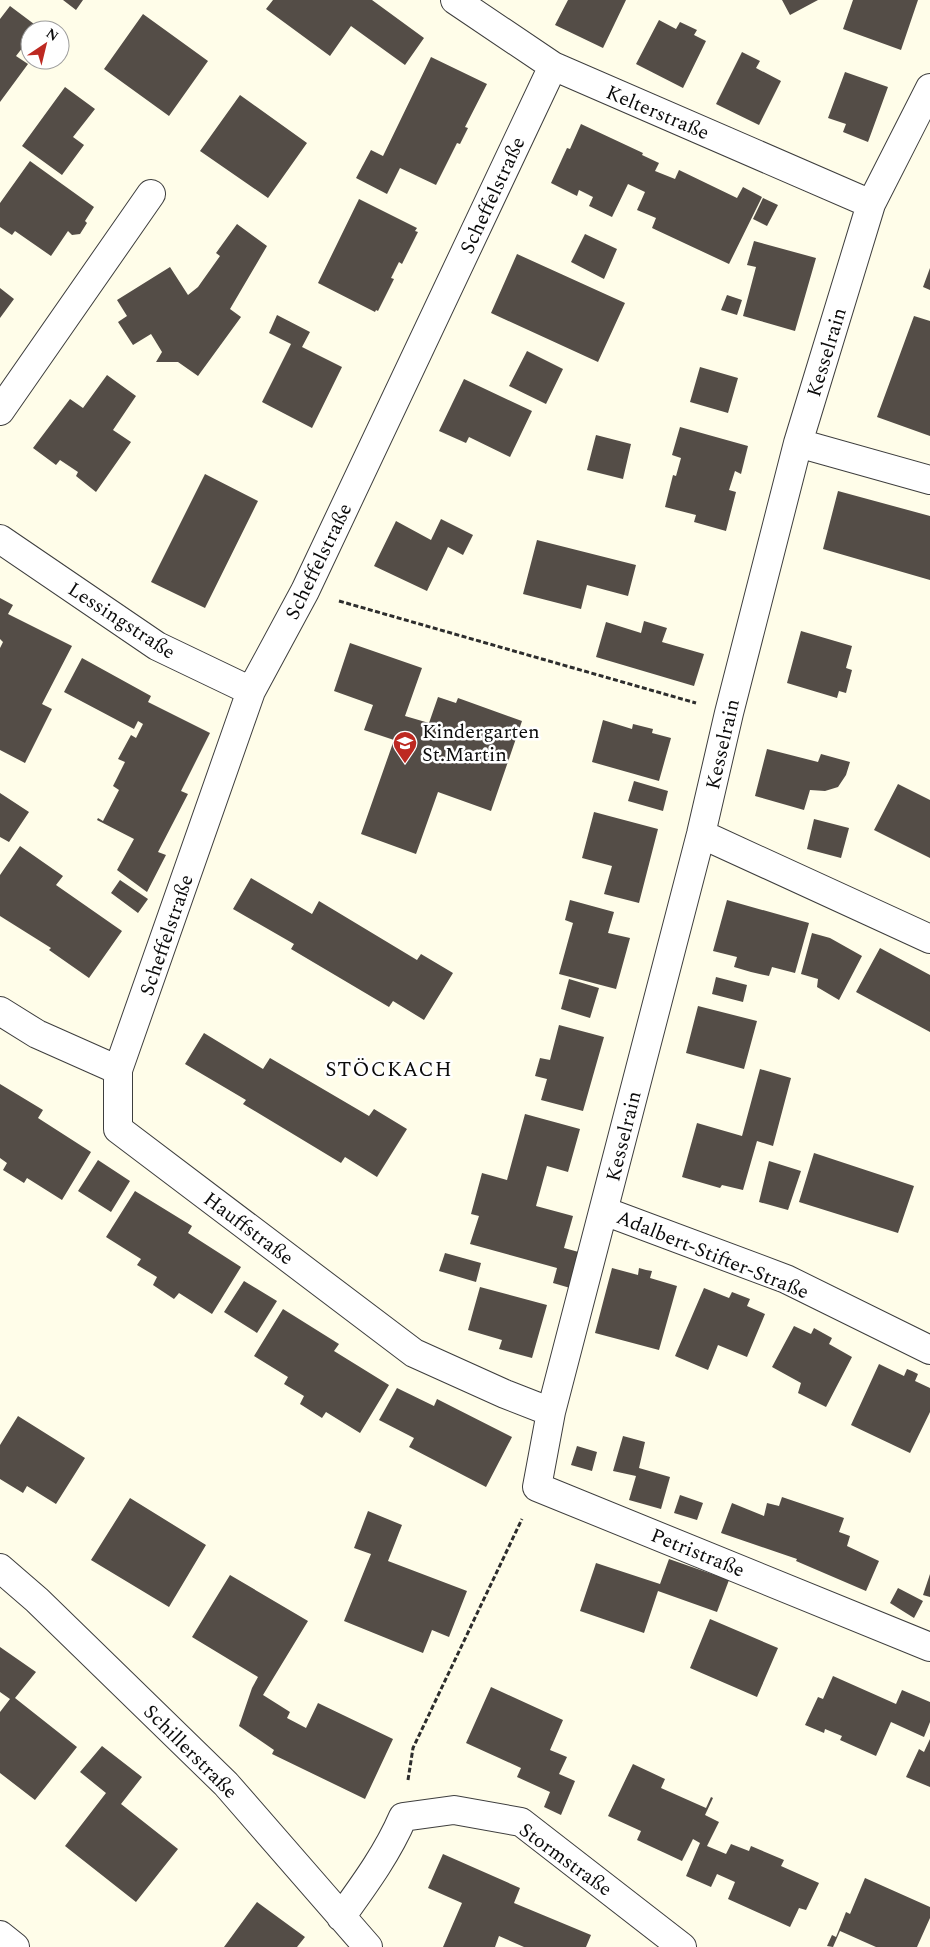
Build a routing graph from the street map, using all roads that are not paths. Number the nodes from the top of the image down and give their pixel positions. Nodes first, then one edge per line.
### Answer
1 (456, 0) edge
2 (553, 66) junction
3 (930, 88) edge
4 (151, 194) dead end
5 (871, 204) junction
6 (0, 411) edge
7 (798, 443) junction
8 (930, 480) edge
9 (0, 539) edge
10 (251, 691) junction
11 (701, 834) junction
12 (930, 939) edge
13 (0, 1011) edge
14 (118, 1070) junction
15 (604, 1211) junction
16 (930, 1350) edge
17 (551, 1412) junction
18 (0, 1568) edge
19 (930, 1647) edge
20 (341, 1917) junction
21 (0, 1936) edge
22 (15, 1947) edge
23 (368, 1947) edge
24 (682, 1947) edge

1 - 2 street, Kelterstraße
2 - 5 street, Kelterstraße
2 - 10 street, Scheffelstraße
3 - 5 street, Kesselrain
4 - 6 street
5 - 7 street, Kesselrain
7 - 8 street
7 - 11 street, Kesselrain
9 - 10 street, Lessingstraße
10 - 14 street, Scheffelstraße
11 - 12 street
11 - 15 street, Kesselrain
13 - 14 street
14 - 17 street, Hauffstraße
15 - 16 street, Adalbert-Stifter-Straße
15 - 17 street, Kesselrain
17 - 19 street, Petristraße
18 - 20 street, Schillerstraße
20 - 23 street, Schillerstraße
20 - 24 street, Stormstraße
21 - 22 street

